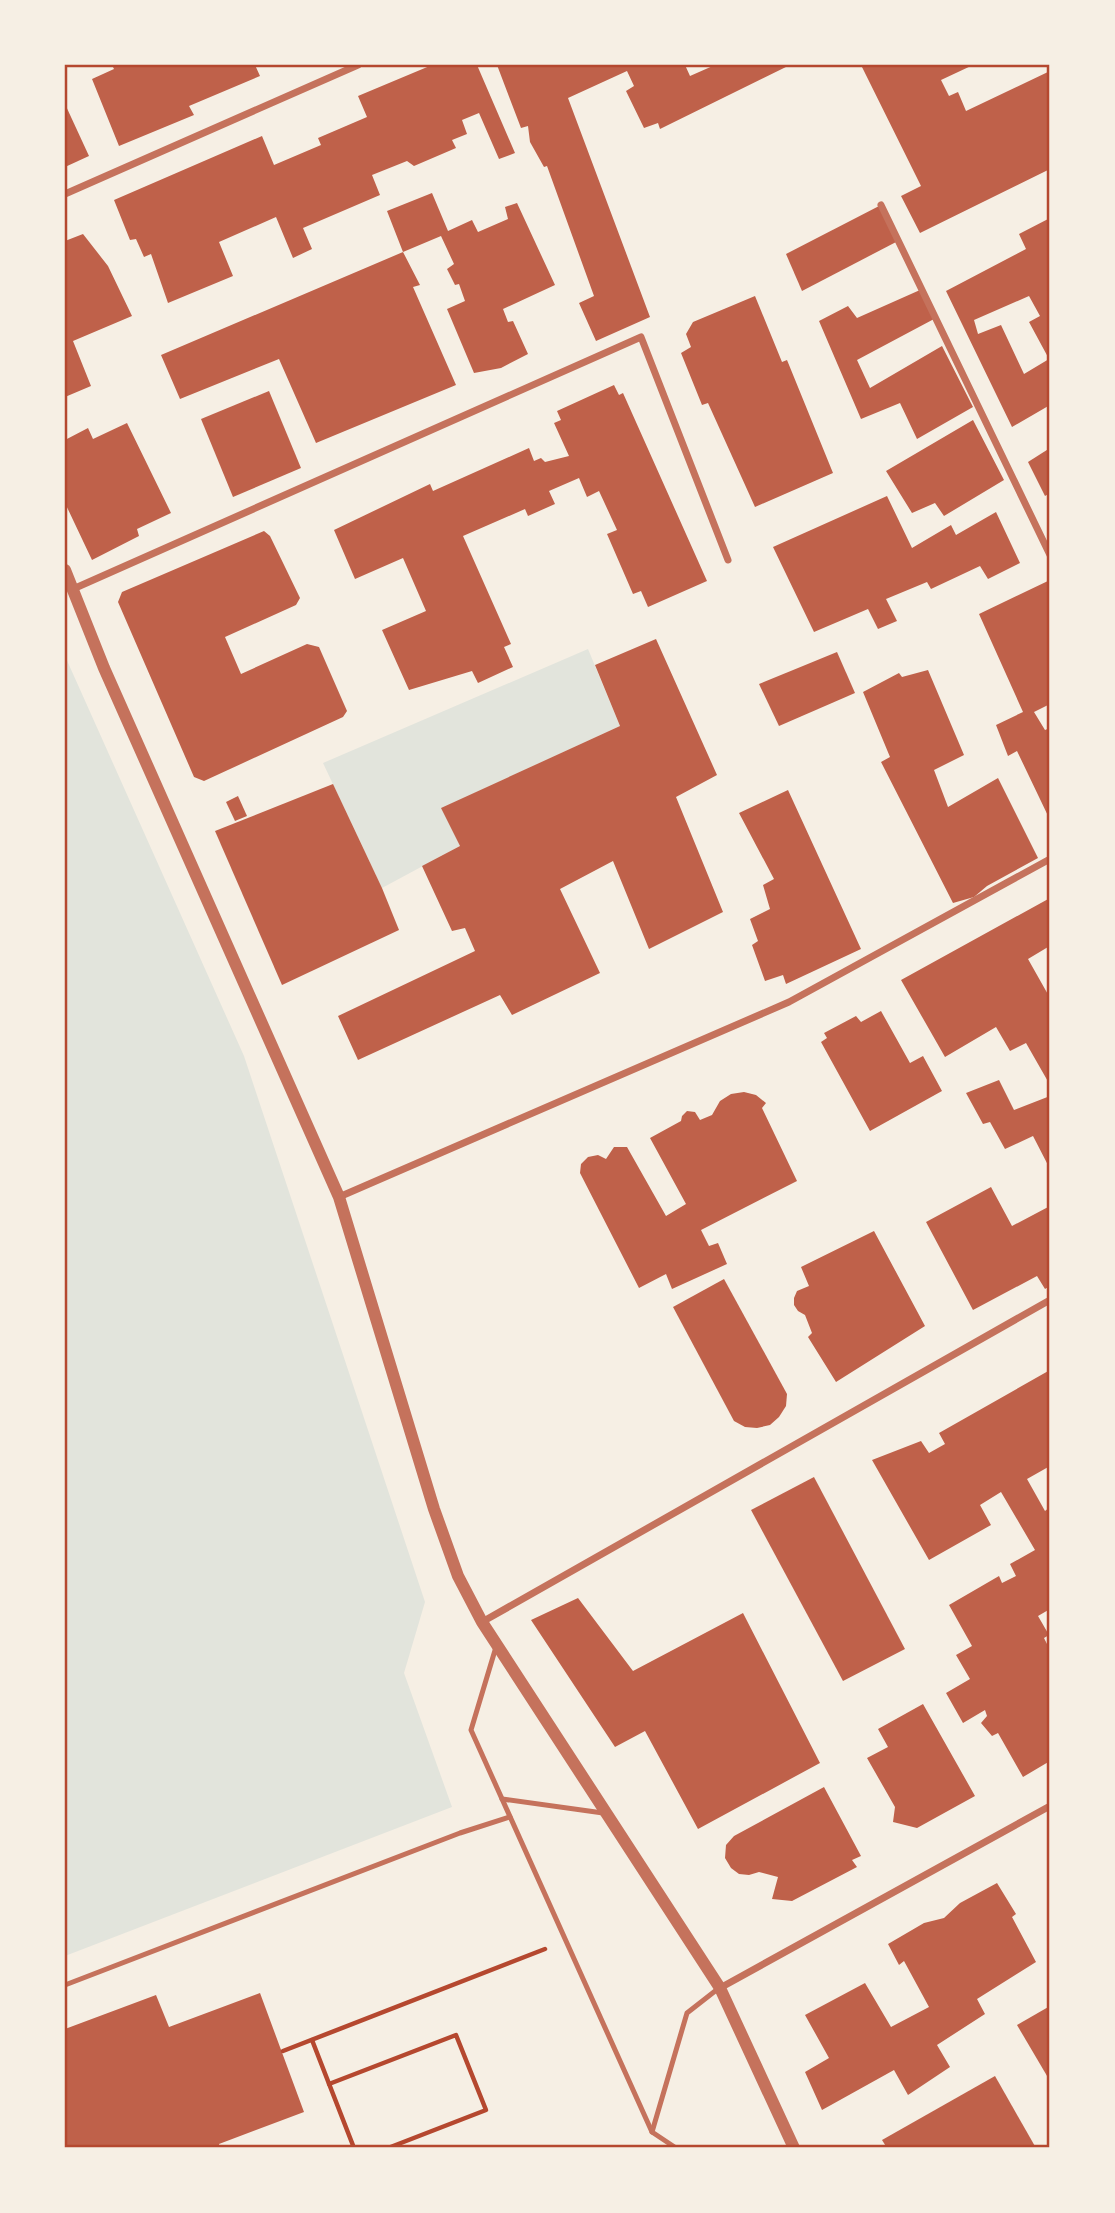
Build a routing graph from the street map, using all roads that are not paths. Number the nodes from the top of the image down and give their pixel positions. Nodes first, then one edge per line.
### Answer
1 (358, 65) edge
2 (65, 194) edge
3 (881, 205) dead end
4 (1050, 555) edge
5 (728, 560) dead end
6 (65, 570) edge
7 (73, 589) junction
8 (1050, 859) edge
9 (339, 1197) junction
10 (1050, 1300) edge
11 (482, 1622) junction
12 (496, 1644) junction
13 (502, 1799) junction
14 (1050, 1806) edge
15 (607, 1814) junction
16 (510, 1817) junction
17 (65, 1985) edge
18 (720, 1988) junction
19 (652, 2132) junction
20 (676, 2148) edge
21 (794, 2148) edge

1 - 2 street
3 - 4 street
5 - 7 street
6 - 7 street
7 - 9 street
8 - 9 street
9 - 11 street
10 - 11 street
11 - 12 street
12 - 13 lane
12 - 15 street
13 - 15 lane
13 - 16 lane
14 - 18 street
15 - 18 street
16 - 17 lane
16 - 19 lane
18 - 19 lane
18 - 21 street
19 - 20 lane

